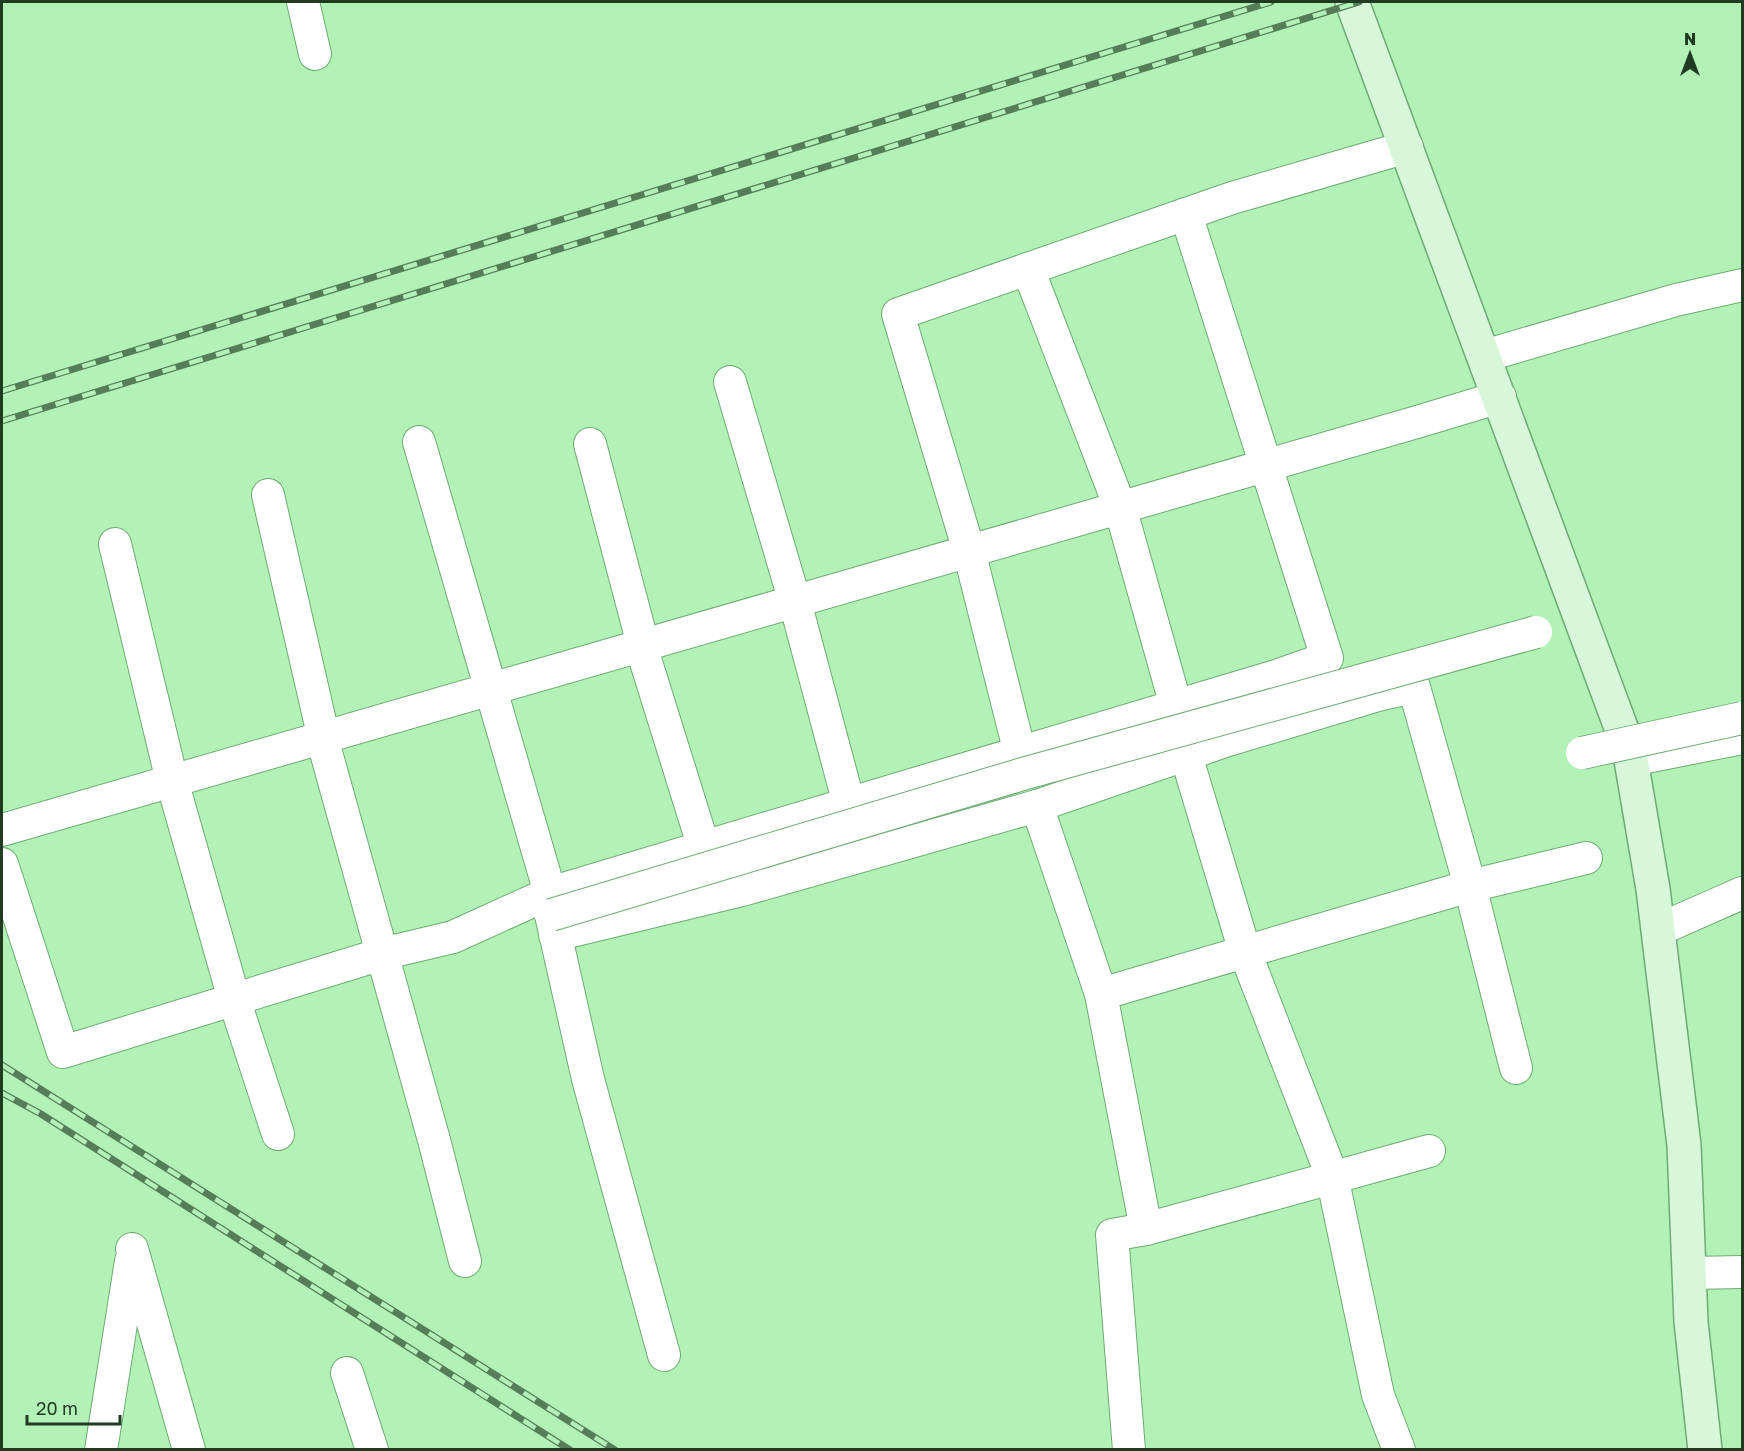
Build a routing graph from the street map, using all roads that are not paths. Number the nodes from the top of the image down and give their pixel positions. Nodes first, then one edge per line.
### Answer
1 (303, 2) edge
2 (1352, 2) edge
3 (315, 54) dead end
4 (1407, 147) junction
5 (1186, 214) junction
6 (1028, 269) junction
7 (1743, 285) edge
8 (1484, 356) junction
9 (730, 382) dead end
10 (1500, 397) junction
11 (418, 441) dead end
12 (590, 444) dead end
13 (1266, 465) junction
14 (268, 495) dead end
15 (1120, 507) junction
16 (115, 544) dead end
17 (969, 551) junction
18 (795, 602) junction
19 (1536, 632) dead end
20 (641, 646) junction
21 (492, 689) junction
22 (1176, 706) junction
23 (1743, 718) edge
24 (322, 738) junction
25 (1743, 738) edge
26 (1020, 753) junction
27 (1582, 753) dead end
28 (1186, 755) junction
29 (1631, 760) junction
30 (172, 781) junction
31 (849, 804) junction
32 (1037, 806) junction
33 (2, 830) edge
34 (704, 848) junction
35 (1586, 858) dead end
36 (2, 864) edge
37 (1470, 886) junction
38 (1743, 893) edge
39 (552, 914) junction
40 (1658, 930) junction
41 (1245, 952) junction
42 (382, 954) junction
43 (1101, 994) junction
44 (234, 999) junction
45 (1516, 1068) dead end
46 (278, 1134) dead end
47 (1429, 1151) dead end
48 (1332, 1176) junction
49 (1146, 1229) junction
50 (465, 1261) dead end
51 (1743, 1272) edge
52 (1689, 1273) junction
53 (664, 1355) dead end
54 (347, 1373) dead end
55 (101, 1449) edge
56 (189, 1449) edge
57 (372, 1449) edge
58 (1129, 1449) edge
59 (1399, 1449) edge
60 (1704, 1449) edge

1 - 3 street
2 - 4 street
4 - 5 street
4 - 8 street
5 - 6 street
5 - 13 street
6 - 15 street
6 - 17 street
7 - 8 street
8 - 10 street
9 - 18 street
10 - 13 street
10 - 29 street
11 - 21 street
12 - 20 street
13 - 15 street
13 - 22 street
14 - 24 street
15 - 17 street
15 - 22 street
16 - 30 street
17 - 18 street
17 - 26 street
18 - 20 street
18 - 31 street
19 - 39 street, bridge
20 - 21 street
20 - 34 street
21 - 24 street
21 - 39 street
22 - 26 street
22 - 28 street
23 - 27 street, bridge
24 - 30 street
24 - 42 street
25 - 29 street
26 - 31 street
28 - 32 street
28 - 37 street
28 - 41 street
29 - 40 street
30 - 33 street
30 - 44 street
31 - 34 street
32 - 39 street
32 - 43 street
34 - 39 street
35 - 37 street
36 - 44 street
37 - 41 street
37 - 45 street
38 - 40 street
39 - 42 street
39 - 53 street
40 - 52 street
41 - 43 street
41 - 48 street
42 - 44 street
42 - 50 street
43 - 49 street
44 - 46 street
47 - 48 street
48 - 49 street
48 - 59 street
49 - 58 street
51 - 52 street
52 - 60 street
54 - 57 street
55 - 56 street

